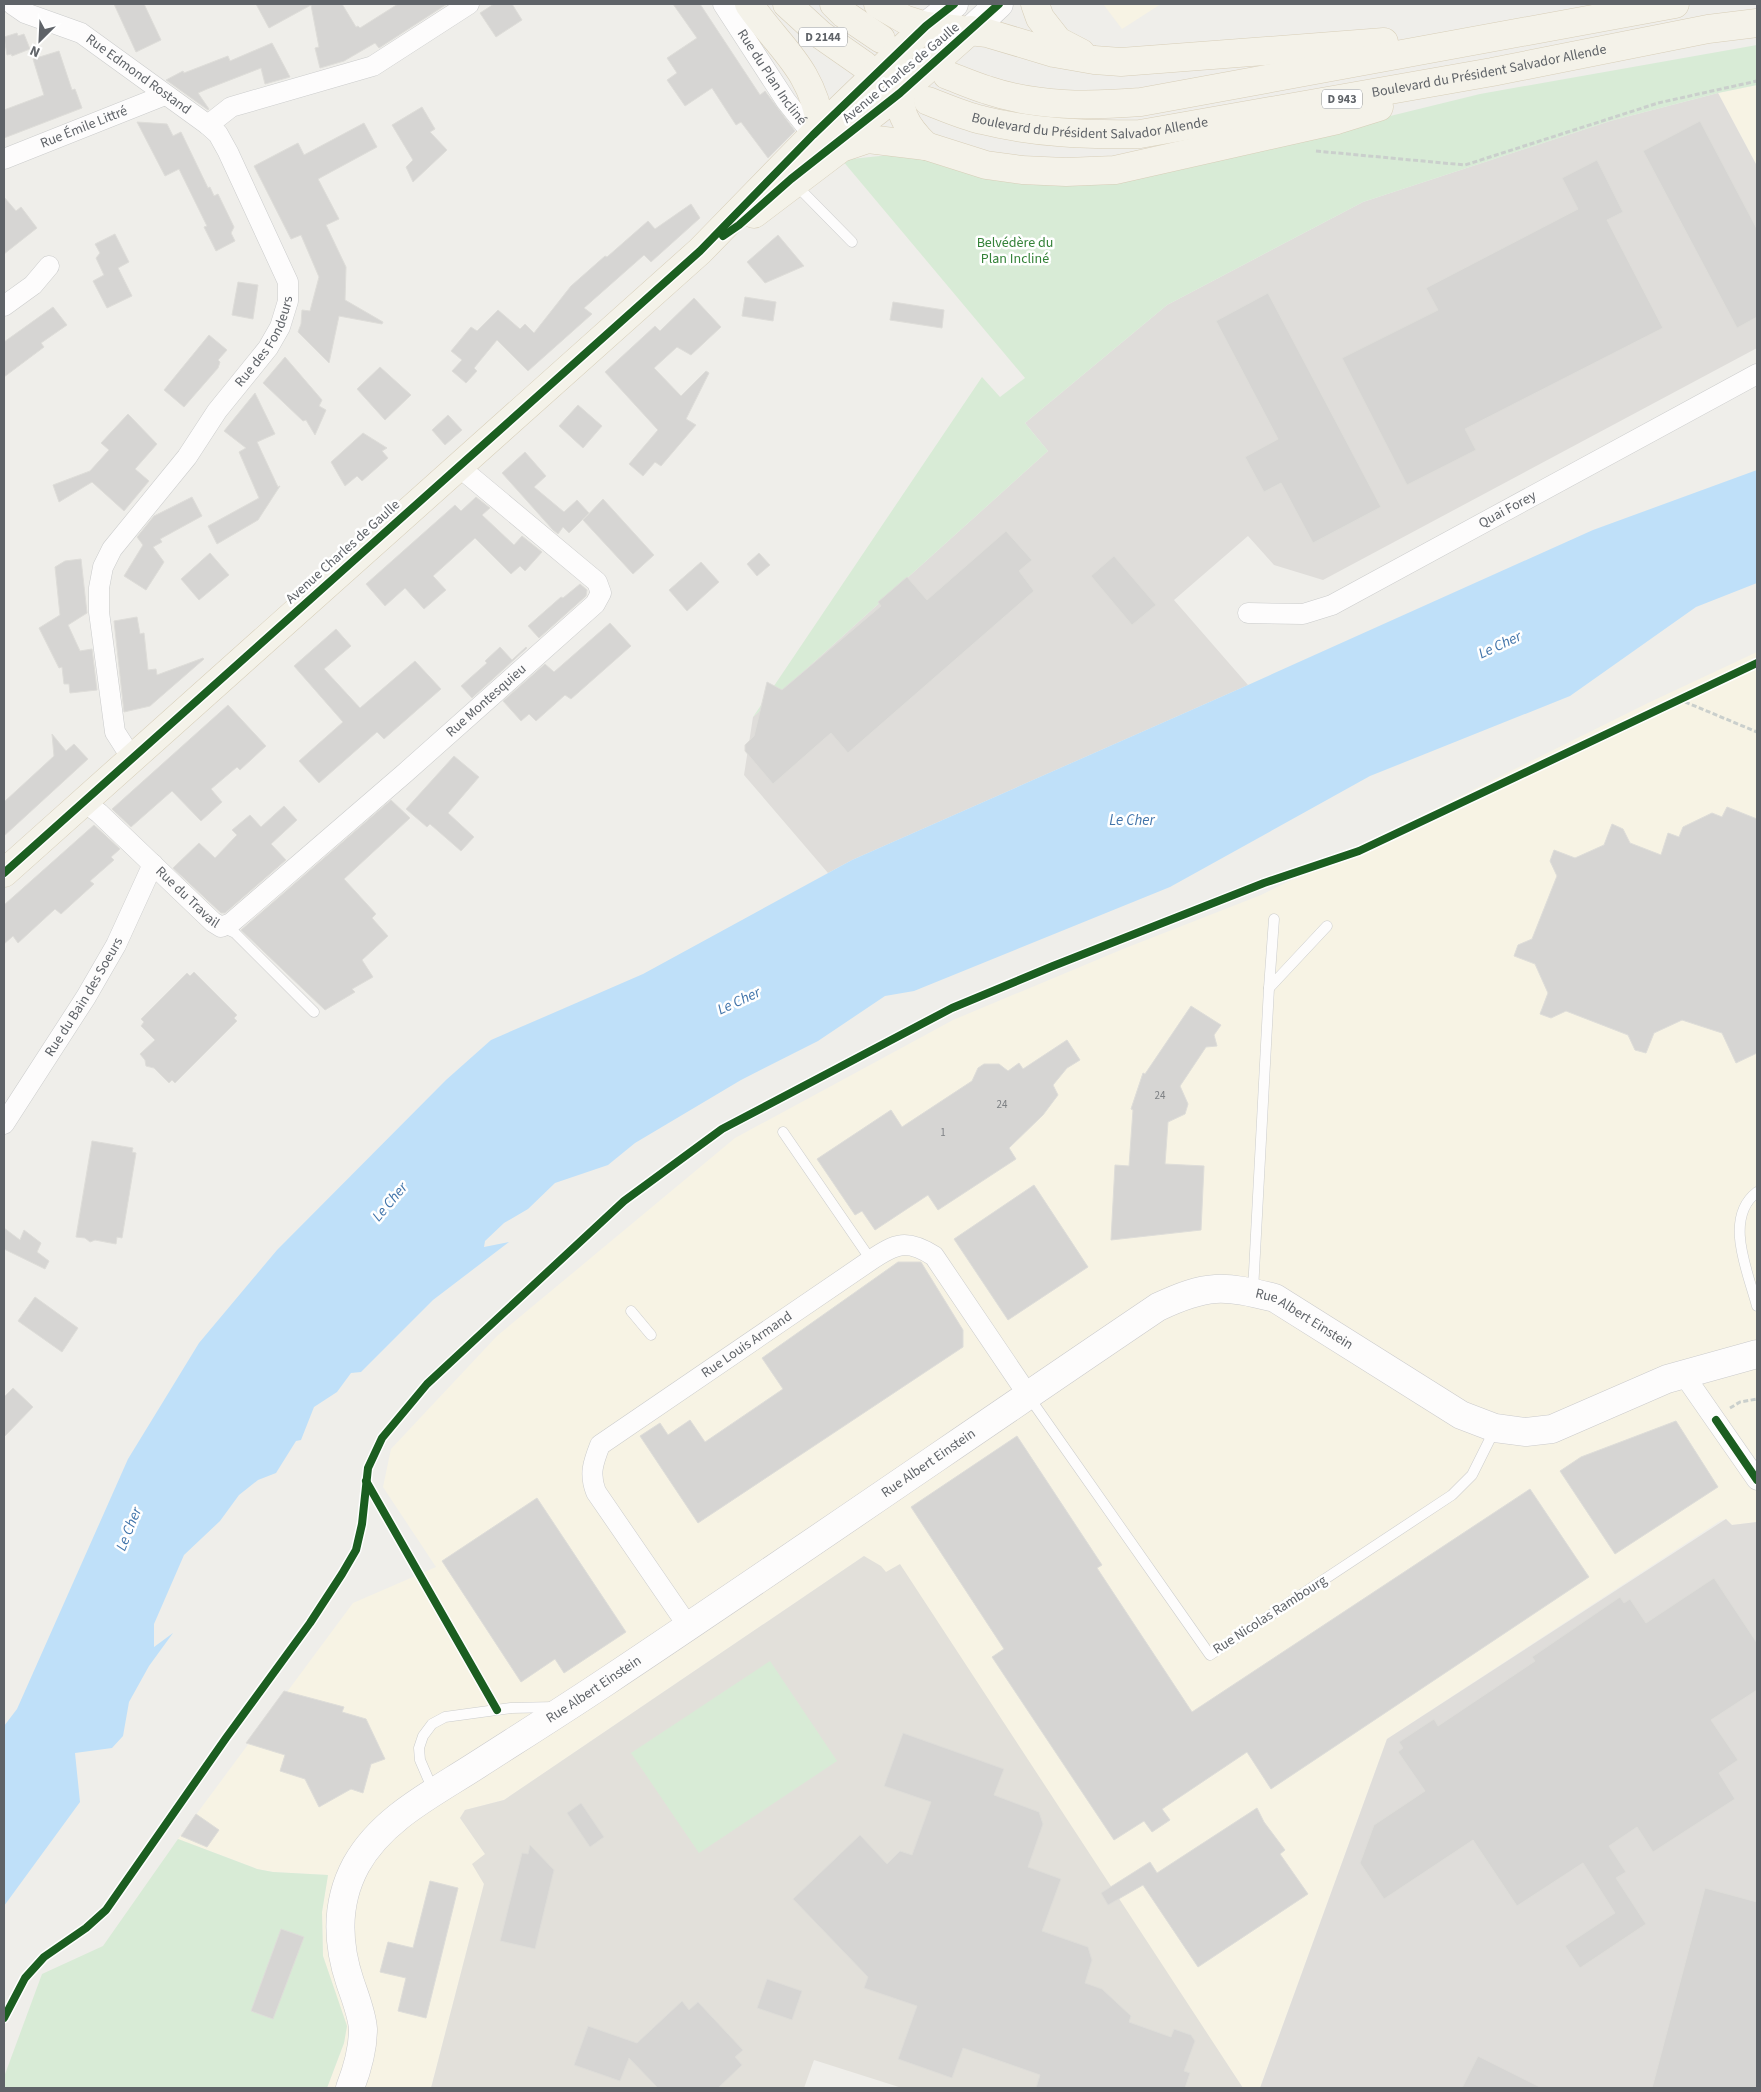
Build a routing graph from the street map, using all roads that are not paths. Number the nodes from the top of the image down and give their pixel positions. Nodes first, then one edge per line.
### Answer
1 (12, 4) edge
2 (469, 4) edge
3 (723, 4) edge
4 (749, 4) edge
5 (787, 4) edge
6 (834, 4) edge
7 (878, 4) edge
8 (981, 4) edge
9 (999, 4) edge
10 (1035, 4) edge
11 (1675, 4) edge
12 (959, 21) edge
13 (1757, 23) edge
14 (913, 29) junction
15 (1538, 30) junction
16 (881, 39) dead end
17 (1094, 60) junction
18 (797, 64) junction
19 (864, 64) dead end
20 (1492, 72) junction
21 (947, 75) dead end
22 (165, 95) junction
23 (875, 99) junction
24 (928, 101) dead end
25 (208, 125) junction
26 (814, 138) junction
27 (926, 146) junction
28 (4, 159) edge
29 (793, 182) junction
30 (739, 225) junction
31 (852, 242) dead end
32 (700, 251) junction
33 (49, 266) dead end
34 (4, 306) edge
35 (1757, 374) edge
36 (458, 466) junction
37 (1248, 613) dead end
38 (132, 758) junction
39 (84, 802) junction
40 (153, 864) junction
41 (4, 873) edge
42 (1274, 919) dead end
43 (1327, 926) dead end
44 (221, 927) junction
45 (1269, 988) junction
46 (314, 1012) dead end
47 (4, 1124) edge
48 (783, 1132) dead end
49 (1757, 1192) edge
50 (871, 1260) junction
51 (1253, 1292) junction
52 (1757, 1306) edge
53 (631, 1311) dead end
54 (651, 1335) dead end
55 (1757, 1354) edge
56 (1684, 1375) junction
57 (1028, 1395) junction
58 (1495, 1428) junction
59 (1757, 1480) edge
60 (688, 1626) junction
61 (566, 1707) junction
62 (433, 1792) junction
63 (350, 2088) edge

1 - 22 street, Rue Edmond Rostand
2 - 25 street
3 - 26 street, Rue du Plan Incliné
4 - 18 main road
5 - 19 main road, D 2144
6 - 16 main road, D 2144
7 - 14 main road
8 - 12 street, Avenue Charles de Gaulle
9 - 12 street, Avenue Charles de Gaulle
10 - 17 main road
11 - 15 main road, Boulevard du Président Salvador Allende / D 943
12 - 14 main road
12 - 17 main road
12 - 23 main road, Avenue Charles de Gaulle
13 - 20 main road, Boulevard du Président Salvador Allende / D 943
14 - 23 main road
15 - 17 main road
15 - 21 main road, Boulevard du Président Salvador Allende / D 943
18 - 23 main road
18 - 26 main road
20 - 24 main road, Boulevard du Président Salvador Allende / D 943
20 - 27 main road
22 - 25 street, Rue Edmond Rostand
22 - 28 street, Rue Émile Littré
23 - 26 main road, Avenue Charles de Gaulle
23 - 27 main road
23 - 29 main road, Avenue Charles de Gaulle
25 - 38 street, Rue des Fondeurs
26 - 30 main road
26 - 32 main road, Avenue Charles de Gaulle
27 - 29 main road
29 - 30 main road
29 - 31 lane
30 - 32 main road, Avenue Charles de Gaulle
32 - 36 main road, Avenue Charles de Gaulle
33 - 34 street
35 - 37 street, Quai Forey
36 - 38 main road, Avenue Charles de Gaulle
36 - 44 street, Rue Montesquieu
38 - 39 main road, Avenue Charles de Gaulle
39 - 40 street, Rue du Travail
39 - 41 main road, Avenue Charles de Gaulle
40 - 44 street, Rue du Travail
40 - 47 street, Rue du Bain des Soeurs
42 - 45 lane
43 - 45 lane
44 - 46 lane, Rue du Travail
45 - 51 lane
48 - 50 lane
49 - 52 lane
50 - 57 street, Rue Louis Armand
50 - 60 street, Rue Louis Armand
51 - 57 street, Rue Albert Einstein
51 - 58 street, Rue Albert Einstein
53 - 54 lane
55 - 56 street, Rue Albert Einstein
56 - 58 street, Rue Albert Einstein
56 - 59 street
57 - 58 lane, Rue Nicolas Rambourg
57 - 60 street, Rue Albert Einstein
60 - 61 street, Rue Albert Einstein
61 - 62 street, Rue Albert Einstein
61 - 62 lane
62 - 63 street, Rue Albert Einstein

